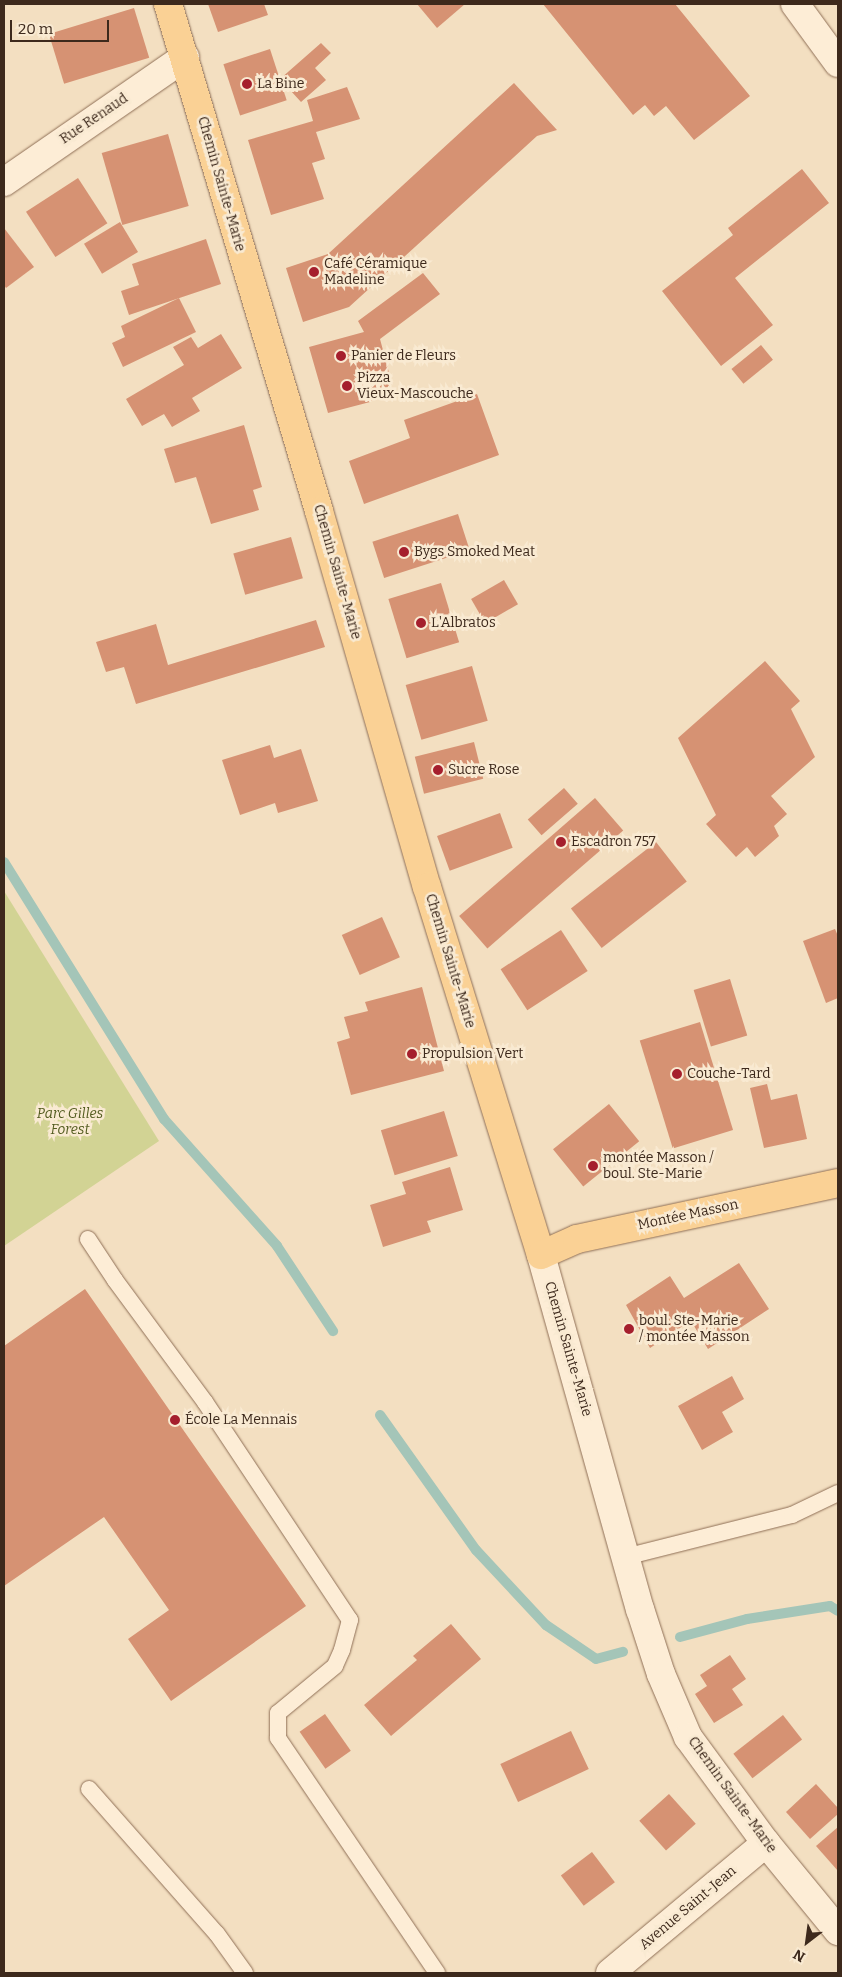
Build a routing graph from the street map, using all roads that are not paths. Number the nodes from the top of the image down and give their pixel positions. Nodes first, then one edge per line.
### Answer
1 (168, 4) edge
2 (794, 4) edge
3 (185, 57) junction
4 (838, 63) edge
5 (4, 182) edge
6 (838, 1183) edge
7 (88, 1239) dead end
8 (541, 1255) junction
9 (838, 1493) edge
10 (624, 1557) junction
11 (90, 1789) dead end
12 (766, 1843) junction
13 (838, 1932) edge
14 (245, 1973) edge
15 (437, 1973) edge
16 (610, 1973) edge

1 - 3 main road, Chemin Sainte-Marie
2 - 4 street
3 - 5 street, Rue Renaud
3 - 8 main road, Chemin Sainte-Marie
6 - 8 main road, Montée Masson
7 - 15 lane
8 - 10 street, Chemin Sainte-Marie
9 - 10 lane
10 - 12 street, Chemin Sainte-Marie
11 - 14 lane
12 - 13 street, Chemin Sainte-Marie
12 - 16 street, Avenue Saint-Jean

